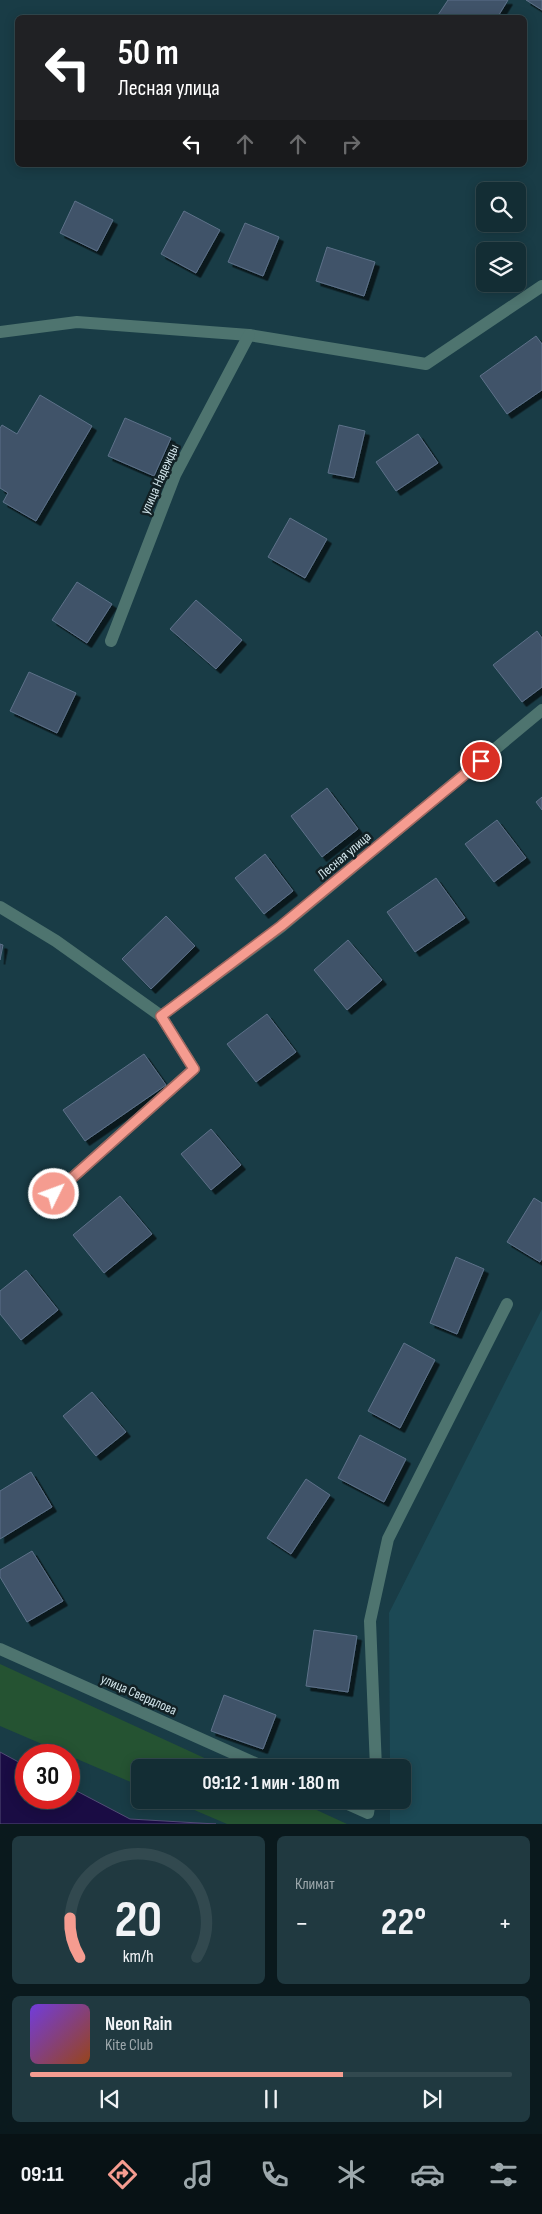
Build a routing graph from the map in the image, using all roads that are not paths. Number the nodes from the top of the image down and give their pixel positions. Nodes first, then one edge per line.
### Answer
1 (542, 286) edge
2 (0, 332) edge
3 (249, 335) junction
4 (111, 640) dead end
5 (542, 710) edge
6 (0, 907) edge
7 (161, 1016) junction
8 (54, 1194) dead end
9 (507, 1304) dead end
10 (0, 1649) edge
11 (246, 1759) edge
12 (376, 1759) edge

1 - 3 street
2 - 3 street
3 - 4 street, улица Надежды
5 - 7 street, Лесная улица
6 - 7 street
7 - 8 street
9 - 12 street
10 - 11 street, улица Свердлова

